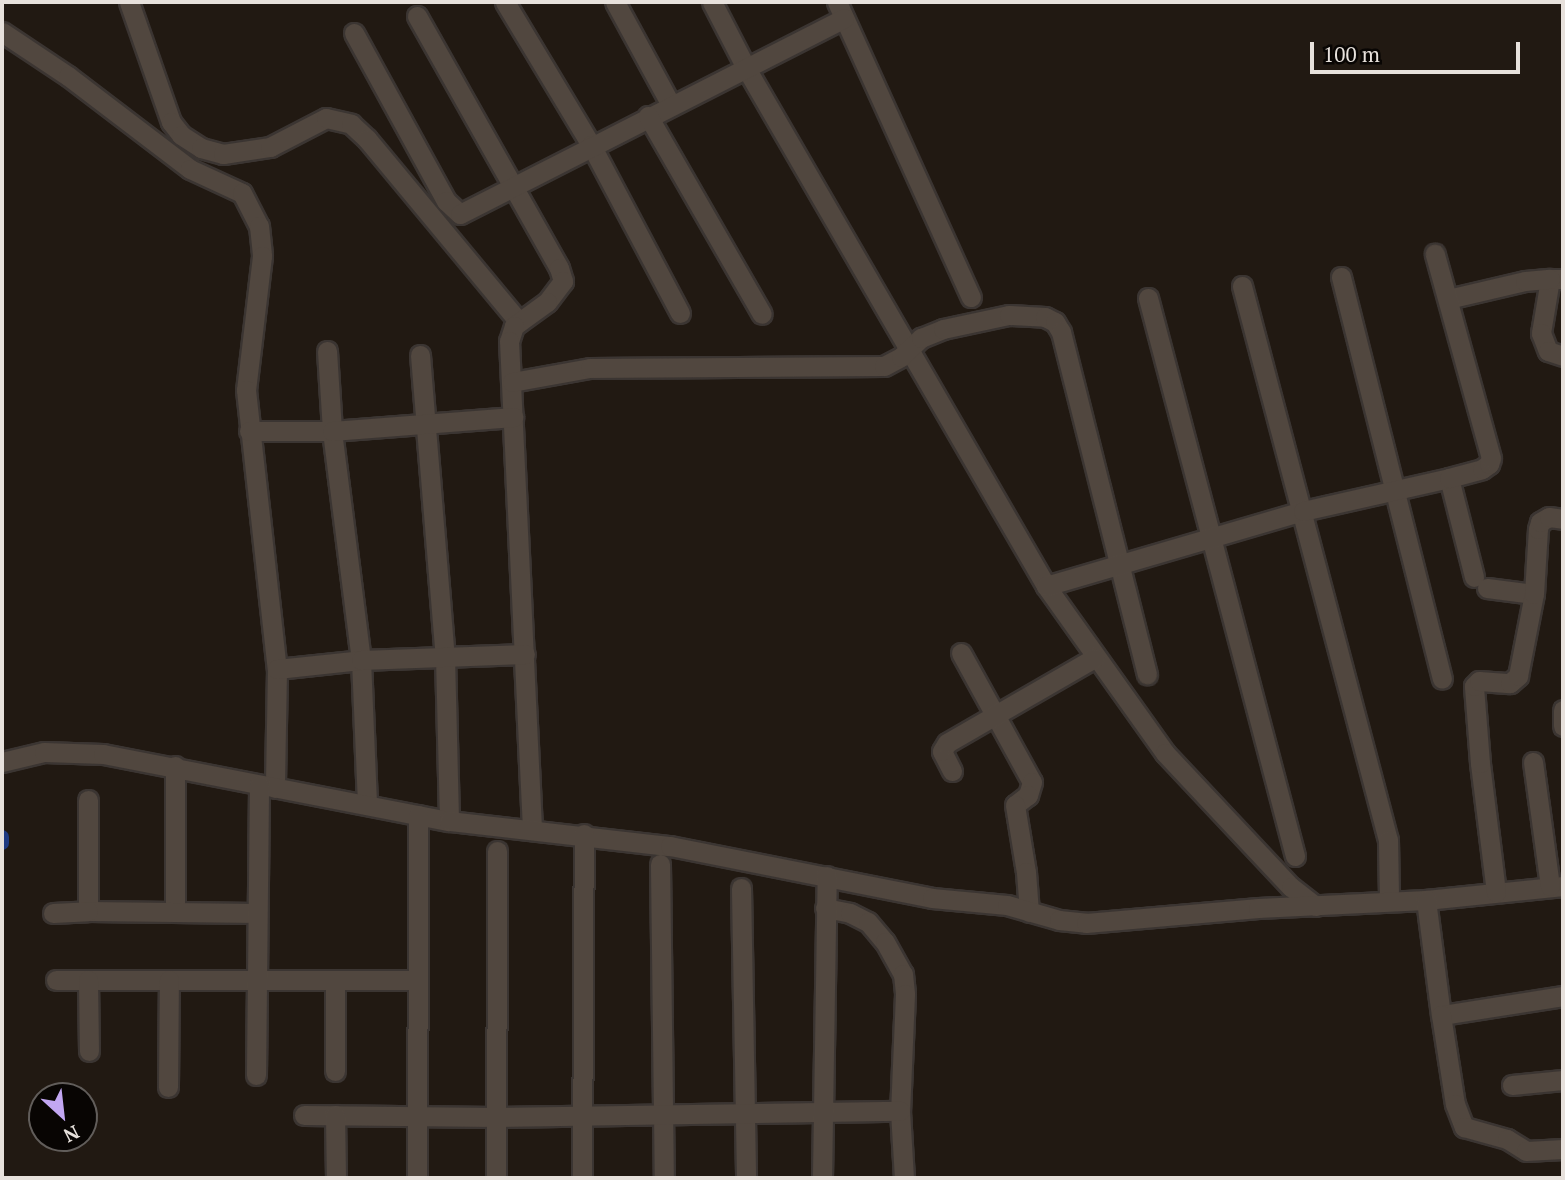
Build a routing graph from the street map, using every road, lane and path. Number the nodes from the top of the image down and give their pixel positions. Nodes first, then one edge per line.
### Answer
1 (130, 2) edge
2 (505, 2) edge
3 (615, 2) edge
4 (712, 2) edge
5 (840, 10) edge
6 (417, 16) dead end
7 (2, 32) edge
8 (354, 33) dead end
9 (743, 62) junction
10 (668, 100) junction
11 (648, 116) junction
12 (589, 141) junction
13 (512, 184) junction
14 (1435, 254) dead end
15 (1341, 277) dead end
16 (1557, 279) edge
17 (1242, 286) dead end
18 (971, 297) dead end
19 (1148, 298) dead end
20 (1448, 299) junction
21 (680, 313) dead end
22 (762, 314) dead end
23 (519, 322) junction
24 (909, 346) junction
25 (327, 351) dead end
26 (420, 355) dead end
27 (1563, 356) edge
28 (512, 382) junction
29 (513, 417) junction
30 (426, 424) junction
31 (250, 431) junction
32 (332, 431) junction
33 (1449, 478) junction
34 (1396, 490) junction
35 (1303, 512) junction
36 (1563, 519) edge
37 (1211, 539) junction
38 (1118, 564) junction
39 (1046, 586) junction
40 (1534, 594) junction
41 (961, 653) dead end
42 (525, 654) junction
43 (445, 656) junction
44 (1094, 658) junction
45 (361, 660) junction
46 (277, 669) junction
47 (1147, 674) dead end
48 (1442, 679) dead end
49 (1563, 710) edge
50 (997, 715) junction
51 (1563, 726) edge
52 (2, 762) edge
53 (1533, 762) dead end
54 (174, 766) junction
55 (952, 771) dead end
56 (267, 786) junction
57 (88, 800) dead end
58 (367, 805) junction
59 (418, 815) junction
60 (449, 821) junction
61 (532, 830) junction
62 (584, 834) junction
63 (498, 850) dead end
64 (1295, 856) dead end
65 (660, 864) dead end
66 (827, 876) junction
67 (1557, 886) edge
68 (741, 888) dead end
69 (1496, 892) junction
70 (1389, 900) junction
71 (1426, 900) junction
72 (1315, 906) junction
73 (825, 908) junction
74 (88, 911) junction
75 (175, 912) junction
76 (1029, 912) junction
77 (53, 913) dead end
78 (257, 913) junction
79 (56, 980) dead end
80 (88, 980) junction
81 (257, 980) junction
82 (335, 980) junction
83 (417, 980) junction
84 (169, 981) junction
85 (1563, 996) edge
86 (1441, 1015) junction
87 (89, 1051) dead end
88 (335, 1071) dead end
89 (257, 1075) dead end
90 (1563, 1080) edge
91 (1512, 1085) dead end
92 (169, 1087) dead end
93 (822, 1111) junction
94 (900, 1111) junction
95 (745, 1112) junction
96 (582, 1114) junction
97 (665, 1114) junction
98 (304, 1115) dead end
99 (335, 1115) junction
100 (416, 1115) junction
101 (496, 1117) junction
102 (1563, 1149) edge
103 (336, 1178) edge
104 (417, 1178) edge
105 (496, 1178) edge
106 (582, 1178) edge
107 (664, 1178) edge
108 (746, 1178) edge
109 (822, 1178) edge
110 (904, 1178) edge

1 - 23 street
2 - 12 street
3 - 10 street
4 - 9 street
5 - 9 street
5 - 18 street
6 - 13 street
7 - 31 street
8 - 13 street
9 - 10 street
9 - 24 street
10 - 11 street
10 - 12 street
11 - 12 street
11 - 22 street
12 - 13 street
12 - 21 street
13 - 23 street
14 - 20 street
15 - 34 street
16 - 20 street
16 - 27 street
17 - 35 street
19 - 37 street
20 - 33 street
23 - 28 street
24 - 28 street
24 - 38 street
24 - 39 street
25 - 32 street
26 - 30 street
28 - 29 street
29 - 30 street
29 - 42 street
30 - 32 street
30 - 43 street
31 - 32 street
31 - 46 street
32 - 45 street
33 - 34 street
33 - 40 street
34 - 35 street
34 - 48 street
35 - 37 street
35 - 70 street
36 - 40 street
37 - 38 street
37 - 64 street
38 - 39 street
38 - 47 street
39 - 44 street
40 - 69 street
41 - 50 street
42 - 43 street
42 - 61 street
43 - 45 street
43 - 60 street
44 - 50 street
44 - 72 street
45 - 46 street
45 - 58 street
46 - 56 street
49 - 51 street
50 - 55 street
50 - 76 street
52 - 54 street
53 - 67 street
54 - 56 street
54 - 75 street
56 - 58 street
56 - 78 street
57 - 74 street
58 - 59 street
59 - 60 street
59 - 83 street
60 - 61 street
61 - 62 street
62 - 66 street
62 - 96 street
63 - 101 street
65 - 97 street
66 - 73 street
66 - 76 street
67 - 69 street
68 - 95 street
69 - 71 street
70 - 71 street
70 - 72 street
71 - 86 street
72 - 76 street
73 - 93 street
73 - 94 street
74 - 75 street
74 - 77 street
75 - 78 street
78 - 81 street
79 - 80 street
80 - 84 street
80 - 87 street
81 - 82 street
81 - 84 street
81 - 89 street
82 - 83 street
82 - 88 street
83 - 100 street
84 - 92 street
85 - 86 street
86 - 102 street
90 - 91 street
93 - 94 street
93 - 95 street
93 - 109 street
94 - 110 street
95 - 97 street
95 - 108 street
96 - 97 street
96 - 101 street
96 - 106 street
97 - 107 street
98 - 99 street
99 - 100 street
99 - 103 street
100 - 101 street
100 - 104 street
101 - 105 street

